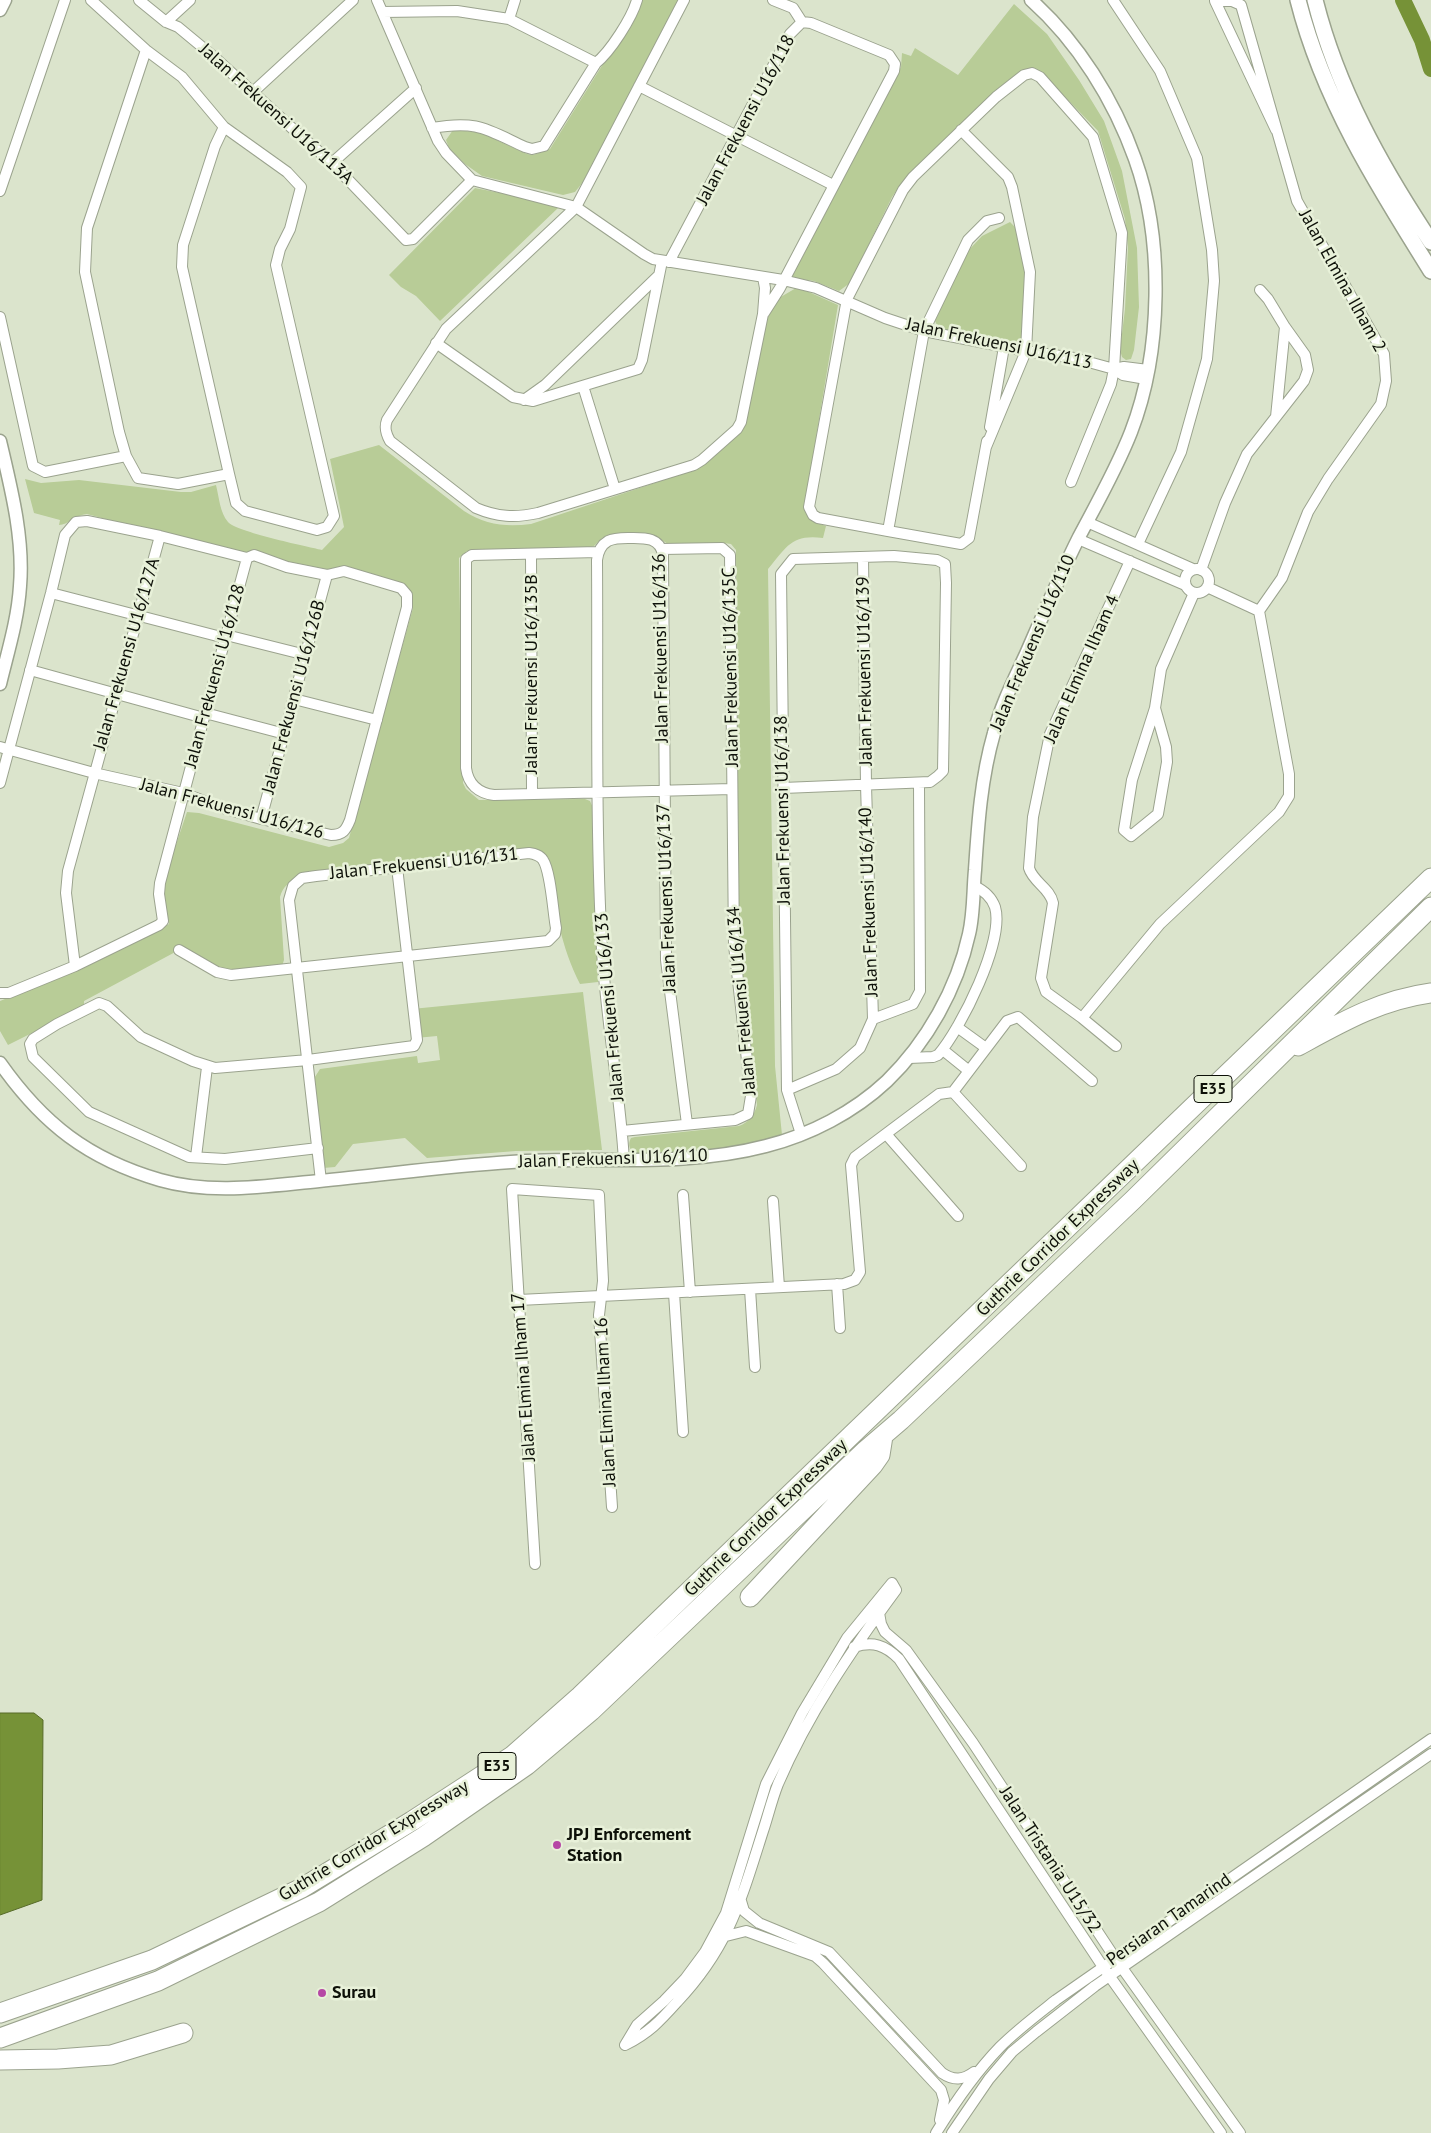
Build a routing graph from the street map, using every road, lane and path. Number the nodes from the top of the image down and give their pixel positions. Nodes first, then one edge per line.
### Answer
1 (5, 0) edge
2 (65, 0) edge
3 (91, 0) edge
4 (139, 0) edge
5 (190, 0) edge
6 (353, 0) edge
7 (377, 0) edge
8 (515, 0) edge
9 (637, 0) edge
10 (684, 0) edge
11 (773, 0) edge
12 (1031, 0) edge
13 (1113, 0) edge
14 (1298, 0) edge
15 (1315, 0) edge
16 (1214, 1) edge
17 (0, 10) edge
18 (382, 12) junction
19 (509, 19) junction
20 (166, 22) junction
21 (802, 22) junction
22 (146, 50) junction
23 (596, 63) junction
24 (639, 86) junction
25 (416, 88) junction
26 (254, 92) junction
27 (224, 127) junction
28 (432, 128) junction
29 (961, 130) junction
30 (1276, 130) junction
31 (736, 135) junction
32 (332, 163) junction
33 (472, 180) junction
34 (833, 185) junction
35 (0, 191) edge
36 (576, 207) junction
37 (999, 218) dead end
38 (1431, 242) edge
39 (665, 262) junction
40 (1431, 271) edge
41 (659, 275) junction
42 (763, 277) junction
43 (783, 280) junction
44 (1260, 290) dead end
45 (847, 300) junction
46 (763, 314) junction
47 (0, 317) edge
48 (1285, 327) junction
49 (924, 331) junction
50 (436, 343) junction
51 (1004, 347) junction
52 (1026, 351) junction
53 (1114, 369) junction
54 (1147, 374) junction
55 (583, 386) junction
56 (524, 400) junction
57 (1276, 418) junction
58 (0, 442) edge
59 (986, 447) junction
60 (126, 456) junction
61 (229, 474) junction
62 (1071, 482) dead end
63 (615, 489) junction
64 (1087, 522) junction
65 (888, 531) junction
66 (160, 536) junction
67 (1078, 539) junction
68 (1138, 544) junction
69 (662, 550) junction
70 (598, 552) junction
71 (531, 554) junction
72 (247, 558) junction
73 (863, 558) junction
74 (1130, 561) junction
75 (1197, 570) junction
76 (326, 575) junction
77 (1186, 585) junction
78 (1207, 586) junction
79 (51, 593) junction
80 (1194, 593) junction
81 (1259, 611) junction
82 (139, 615) junction
83 (226, 637) junction
84 (306, 655) junction
85 (30, 670) junction
86 (0, 684) edge
87 (116, 694) junction
88 (294, 699) junction
89 (1155, 708) junction
90 (205, 716) junction
91 (377, 720) junction
92 (285, 734) junction
93 (4, 748) edge
94 (94, 773) junction
95 (919, 782) junction
96 (0, 783) edge
97 (866, 785) junction
98 (783, 788) junction
99 (732, 789) junction
100 (664, 792) junction
101 (599, 793) junction
102 (183, 794) junction
103 (532, 794) junction
104 (261, 819) junction
105 (1431, 864) edge
106 (397, 867) junction
107 (1431, 878) edge
108 (974, 886) junction
109 (1431, 907) edge
110 (178, 950) dead end
111 (408, 957) junction
112 (75, 966) junction
113 (298, 969) junction
114 (1319, 987) junction
115 (0, 993) edge
116 (1431, 993) edge
117 (1082, 1018) junction
118 (873, 1019) junction
119 (957, 1027) junction
120 (1116, 1046) dead end
121 (986, 1048) junction
122 (943, 1050) junction
123 (908, 1058) junction
124 (1277, 1058) junction
125 (308, 1060) junction
126 (0, 1063) edge
127 (207, 1067) junction
128 (969, 1071) junction
129 (1092, 1081) dead end
130 (787, 1090) junction
131 (953, 1092) junction
132 (687, 1124) junction
133 (622, 1131) junction
134 (801, 1134) junction
135 (886, 1134) junction
136 (318, 1148) junction
137 (196, 1157) junction
138 (624, 1162) junction
139 (1021, 1166) dead end
140 (321, 1181) junction
141 (599, 1194) joint
142 (683, 1195) dead end
143 (773, 1201) dead end
144 (958, 1216) dead end
145 (837, 1284) junction
146 (779, 1287) junction
147 (750, 1289) junction
148 (690, 1292) junction
149 (674, 1293) junction
150 (601, 1296) junction
151 (519, 1300) junction
152 (840, 1328) dead end
153 (755, 1367) dead end
154 (683, 1432) dead end
155 (884, 1436) junction
156 (612, 1508) dead end
157 (535, 1564) dead end
158 (750, 1597) dead end
159 (879, 1613) junction
160 (854, 1647) junction
161 (950, 1712) junction
162 (940, 1721) junction
163 (1431, 1739) edge
164 (1431, 1754) edge
165 (741, 1901) junction
166 (726, 1936) junction
167 (1115, 1958) junction
168 (1122, 1967) junction
169 (1106, 1972) junction
170 (1095, 1986) junction
171 (1118, 1989) junction
172 (0, 2013) edge
173 (184, 2033) dead end
174 (0, 2038) edge
175 (0, 2060) edge
176 (982, 2067) junction
177 (936, 2133) edge
178 (952, 2133) edge
179 (1221, 2133) edge
180 (1240, 2133) edge

1 - 17 street
2 - 35 street
3 - 22 street
4 - 20 street, Jalan Frekuensi U16/113A
5 - 20 street
6 - 26 street
7 - 18 street
8 - 19 street
9 - 23 street
10 - 24 street
11 - 21 street
12 - 54 street, Jalan Frekuensi U16/110
13 - 68 street
14 - 40 main road
15 - 38 main road
16 - 30 street, Jalan Elmina Ilham 2
16 - 30 street, Jalan Elmina Ilham 2
18 - 19 street
18 - 25 street
19 - 23 street
20 - 26 street, Jalan Frekuensi U16/113A
21 - 31 street, Jalan Frekuensi U16/118
21 - 34 street, Jalan Frekuensi U16/118
22 - 27 street
22 - 60 street
23 - 28 street
24 - 31 street
24 - 36 street
25 - 28 street
25 - 32 street
26 - 32 street, Jalan Frekuensi U16/113A
27 - 61 street
27 - 61 street
28 - 33 street
29 - 45 street
29 - 52 street
29 - 53 street
30 - 81 street, Jalan Elmina Ilham 2
31 - 34 street
31 - 39 street, Jalan Frekuensi U16/118
32 - 33 street, Jalan Frekuensi U16/113A
33 - 36 street, Jalan Frekuensi U16/113
34 - 43 street, Jalan Frekuensi U16/118
36 - 39 street, Jalan Frekuensi U16/113
36 - 50 street
37 - 49 street
39 - 41 street, Jalan Frekuensi U16/118
39 - 42 street, Jalan Frekuensi U16/113
41 - 55 street, Jalan Frekuensi U16/118
41 - 56 street
42 - 43 street, Jalan Frekuensi U16/113
42 - 46 street
43 - 45 street, Jalan Frekuensi U16/113
43 - 46 street, Jalan Frekuensi U16/118
44 - 48 street
45 - 49 street, Jalan Frekuensi U16/113
45 - 65 street
46 - 63 street
47 - 60 street
48 - 57 street
48 - 57 street
49 - 51 street, Jalan Frekuensi U16/113
49 - 65 street
50 - 56 street
50 - 63 street
51 - 52 street, Jalan Frekuensi U16/113
51 - 59 street
52 - 53 street, Jalan Frekuensi U16/113
52 - 59 street
53 - 54 street, Jalan Frekuensi U16/113
53 - 62 street
54 - 64 street, Jalan Frekuensi U16/110
55 - 56 street
55 - 63 street
57 - 75 street
58 - 86 street
59 - 65 street
60 - 61 street
64 - 67 street, Jalan Frekuensi U16/110
64 - 68 street
66 - 72 street
66 - 79 street
66 - 82 street, Jalan Frekuensi U16/127A
67 - 74 street
67 - 108 street, Jalan Frekuensi U16/110
68 - 75 street
69 - 70 street, Jalan Frekuensi U16/136
69 - 99 street, Jalan Frekuensi U16/135C
69 - 100 street, Jalan Frekuensi U16/136
70 - 71 street
70 - 101 street
71 - 103 street, Jalan Frekuensi U16/135B
71 - 103 street
72 - 76 street
72 - 83 street, Jalan Frekuensi U16/128
73 - 95 street
73 - 97 street, Jalan Frekuensi U16/139
73 - 98 street, Jalan Frekuensi U16/138
74 - 77 street
74 - 117 street, Jalan Elmina Ilham 4
75 - 77 street
75 - 78 street
76 - 84 street, Jalan Frekuensi U16/126B
76 - 91 street, Jalan Frekuensi U16/126
77 - 80 street
78 - 80 street
78 - 81 street
79 - 82 street
79 - 85 street
80 - 89 street
81 - 117 street
82 - 83 street
82 - 87 street, Jalan Frekuensi U16/127A
83 - 84 street
83 - 90 street, Jalan Frekuensi U16/128
84 - 88 street, Jalan Frekuensi U16/126B
85 - 87 street
85 - 93 street
87 - 90 street
87 - 94 street, Jalan Frekuensi U16/127A
88 - 91 street
88 - 92 street, Jalan Frekuensi U16/126B
89 - 89 street
90 - 92 street
90 - 102 street, Jalan Frekuensi U16/128
91 - 104 street, Jalan Frekuensi U16/126
92 - 104 street, Jalan Frekuensi U16/126B
93 - 94 street, Jalan Frekuensi U16/126
93 - 96 street
94 - 102 street, Jalan Frekuensi U16/126
94 - 112 street, Jalan Frekuensi U16/127A
95 - 97 street
95 - 118 street
97 - 98 street
97 - 118 street, Jalan Frekuensi U16/140
98 - 130 street, Jalan Frekuensi U16/138
99 - 100 street
99 - 132 street, Jalan Frekuensi U16/134
100 - 101 street
100 - 132 street, Jalan Frekuensi U16/137
101 - 103 street
101 - 133 street, Jalan Frekuensi U16/133
102 - 104 street, Jalan Frekuensi U16/126
102 - 112 street, Jalan Frekuensi U16/128
105 - 114 highway
106 - 111 street
106 - 111 street, Jalan Frekuensi U16/131
106 - 113 street, Jalan Frekuensi U16/131
107 - 114 highway, Guthrie Corridor Expressway / E35
108 - 119 street
108 - 123 street, Jalan Frekuensi U16/110
109 - 124 highway, Guthrie Corridor Expressway / E35
110 - 113 street
111 - 113 street, Jalan Frekuensi U16/131
111 - 125 street
112 - 115 street
113 - 125 street, Jalan Frekuensi U16/131
114 - 172 highway, Guthrie Corridor Expressway / E35
116 - 124 highway
117 - 120 street, Jalan Elmina Ilham 4
118 - 130 street
119 - 121 street
119 - 122 street
121 - 128 street
121 - 129 street
122 - 123 street
122 - 128 street
123 - 134 street, Jalan Frekuensi U16/110
124 - 155 highway, Guthrie Corridor Expressway / E35
125 - 127 street
125 - 136 street, Jalan Frekuensi U16/131
126 - 140 street, Jalan Frekuensi U16/110
127 - 137 street
127 - 137 street
128 - 131 street
130 - 134 street, Jalan Frekuensi U16/138
131 - 135 street
131 - 139 street
132 - 133 street, Jalan Frekuensi U16/134
133 - 138 street, Jalan Frekuensi U16/133
134 - 138 street, Jalan Frekuensi U16/110
135 - 144 street
135 - 145 street
136 - 137 street
136 - 140 street, Jalan Frekuensi U16/131
138 - 140 street, Jalan Frekuensi U16/110
141 - 150 street, Jalan Elmina Ilham 16
141 - 151 street, Jalan Elmina Ilham 17
142 - 148 street
143 - 146 street
145 - 146 street
145 - 152 street
146 - 147 street
147 - 148 street
147 - 153 street
148 - 149 street
149 - 150 street
149 - 154 street
150 - 151 street
150 - 156 street, Jalan Elmina Ilham 16
151 - 157 street, Jalan Elmina Ilham 17
155 - 158 highway
155 - 174 highway, Guthrie Corridor Expressway / E35
159 - 160 street
159 - 161 street, Jalan Tristania U15/32
159 - 166 street
160 - 162 street, Jalan Tristania U15/32
160 - 165 street
161 - 162 street
161 - 167 street, Jalan Tristania U15/32
162 - 169 street, Jalan Tristania U15/32
163 - 167 street, Persiaran Tamarind
164 - 168 street, Persiaran Tamarind
165 - 166 street
165 - 176 street
166 - 177 street
167 - 168 street, Jalan Tristania U15/32
167 - 169 street, Persiaran Tamarind
168 - 169 street, Persiaran Tamarind
168 - 180 street, Jalan Tristania U15/32
169 - 170 street, Persiaran Tamarind
169 - 171 street, Jalan Tristania U15/32
169 - 176 street, Persiaran Tamarind
170 - 171 street
170 - 178 street, Persiaran Tamarind
171 - 179 street, Jalan Tristania U15/32
173 - 175 highway
176 - 177 street, Persiaran Tamarind

